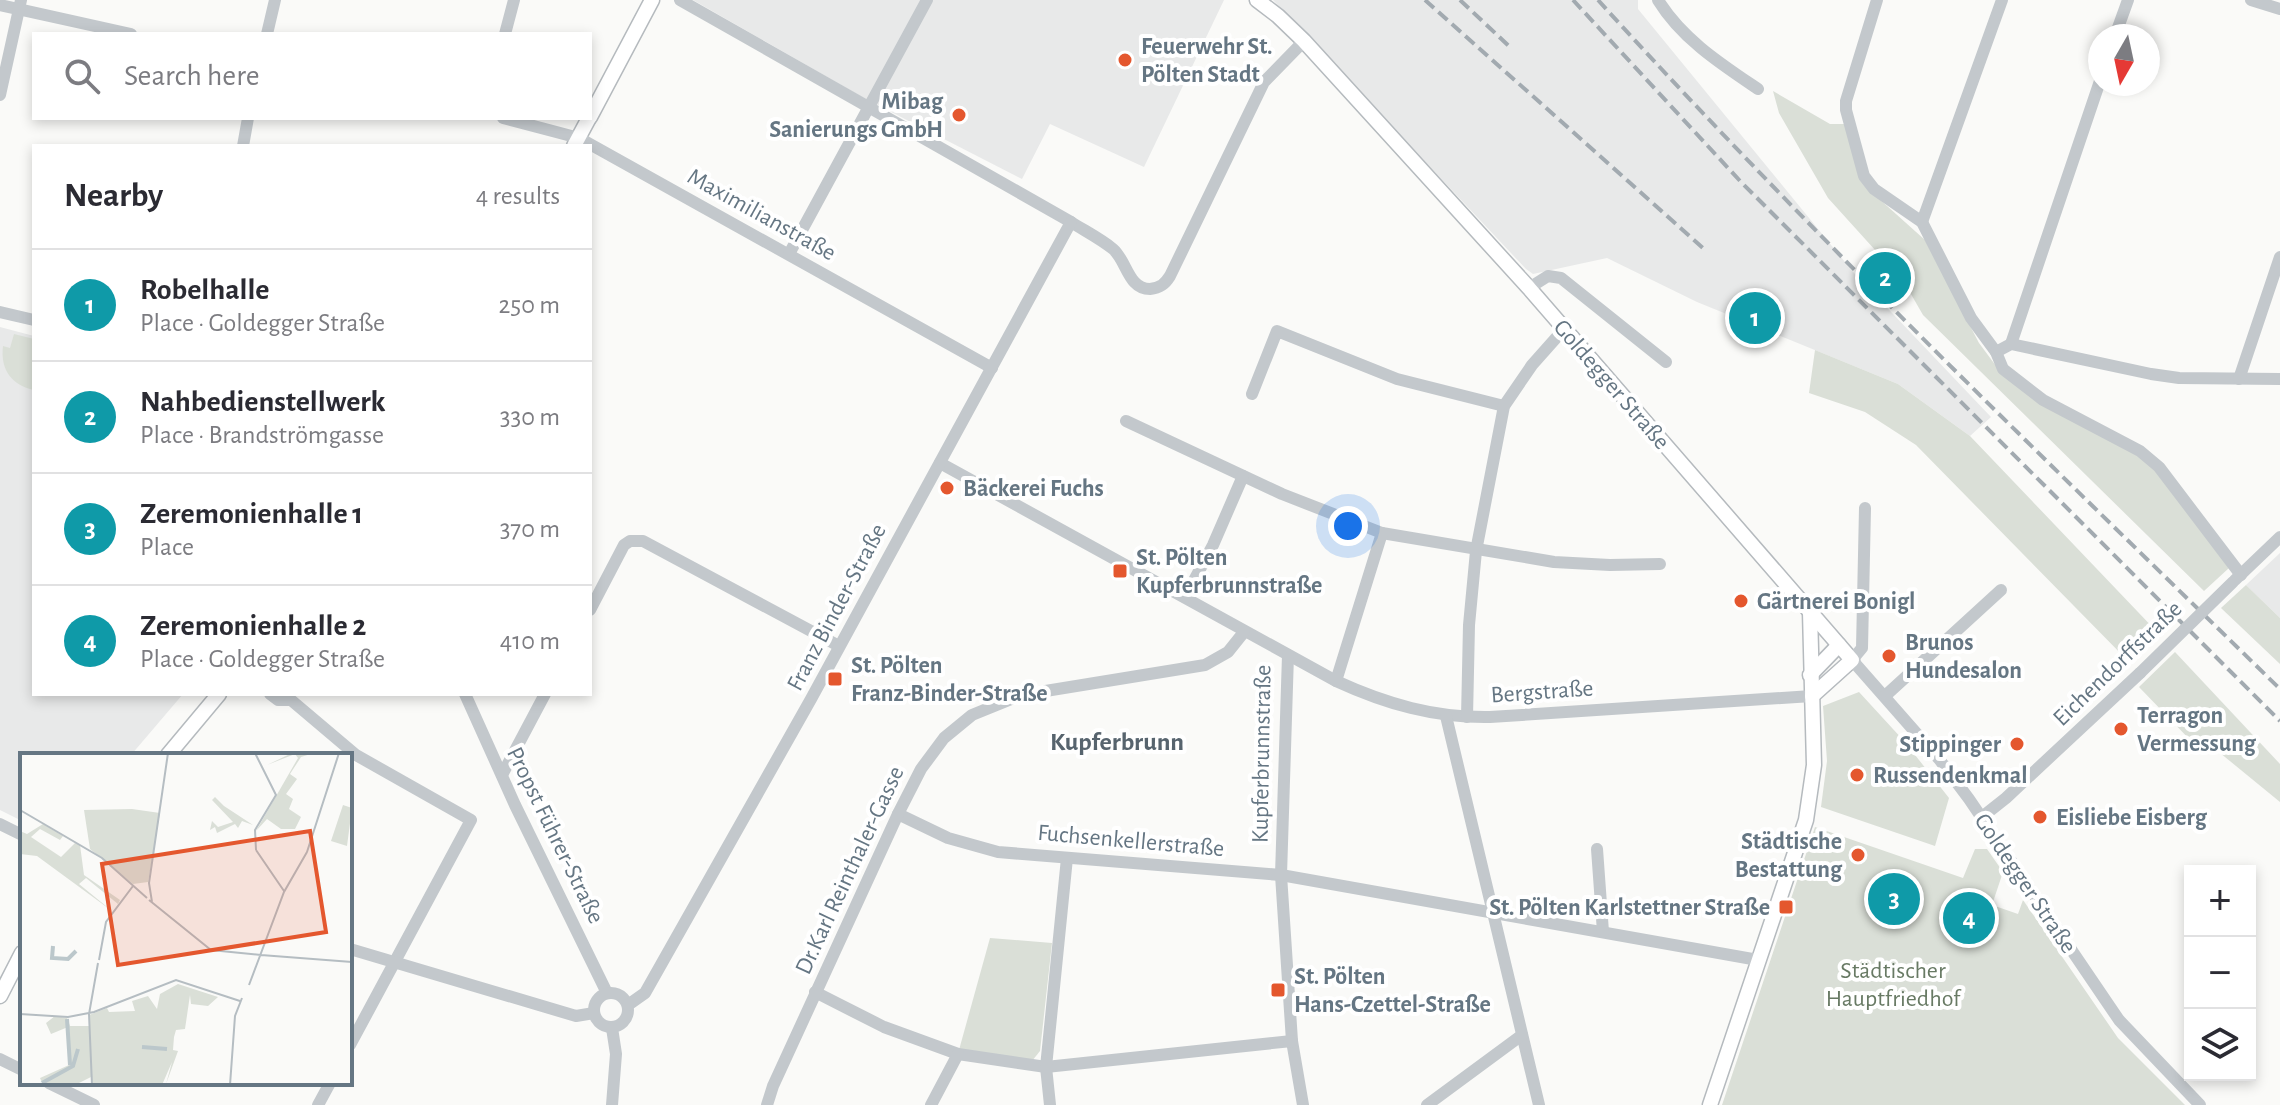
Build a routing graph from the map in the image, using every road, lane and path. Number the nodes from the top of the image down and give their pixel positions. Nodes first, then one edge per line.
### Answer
1 (275, 0) edge
2 (514, 0) edge
3 (652, 0) edge
4 (680, 0) edge
5 (927, 0) edge
6 (1257, 0) edge
7 (1658, 0) edge
8 (1877, 0) edge
9 (2002, 0) edge
10 (2128, 0) edge
11 (2251, 0) edge
12 (0, 5) edge
13 (20, 5) edge
14 (2280, 9) edge
15 (2119, 24) edge
16 (123, 32) edge
17 (267, 32) edge
18 (506, 32) edge
19 (1304, 41) junction
20 (1758, 89) dead end
21 (0, 95) edge
22 (2095, 96) edge
23 (868, 107) junction
24 (592, 114) edge
25 (248, 120) edge
26 (509, 120) edge
27 (589, 120) edge
28 (576, 142) edge
29 (243, 144) edge
30 (592, 150) edge
31 (1071, 222) junction
32 (1922, 222) junction
33 (789, 254) junction
34 (2280, 257) edge
35 (1529, 288) junction
36 (0, 312) edge
37 (32, 320) edge
38 (1564, 329) junction
39 (2011, 344) junction
40 (1996, 352) junction
41 (1666, 362) dead end
42 (992, 368) junction
43 (2239, 379) junction
44 (2280, 379) edge
45 (1252, 394) dead end
46 (1504, 406) junction
47 (1126, 421) dead end
48 (940, 463) junction
49 (1243, 476) junction
50 (1865, 508) dead end
51 (1382, 533) junction
52 (2280, 537) edge
53 (1476, 551) junction
54 (1660, 564) dead end
55 (2237, 578) junction
56 (2001, 590) dead end
57 (1185, 597) junction
58 (592, 606) edge
59 (1810, 612) junction
60 (1244, 632) junction
61 (1839, 645) junction
62 (839, 646) junction
63 (1288, 655) junction
64 (1852, 660) junction
65 (1810, 675) junction
66 (1336, 681) junction
67 (217, 696) edge
68 (273, 696) edge
69 (466, 696) edge
70 (544, 696) edge
71 (1812, 696) junction
72 (1885, 696) junction
73 (1446, 716) junction
74 (1467, 717) junction
75 (170, 753) edge
76 (502, 775) junction
77 (898, 814) junction
78 (1982, 817) junction
79 (0, 824) edge
80 (20, 834) edge
81 (1597, 849) dead end
82 (1067, 858) junction
83 (1281, 875) junction
84 (1494, 913) junction
85 (1603, 932) junction
86 (352, 950) edge
87 (20, 957) edge
88 (1758, 960) junction
89 (393, 963) junction
90 (815, 992) junction
91 (607, 993) junction
92 (0, 996) edge
93 (628, 1005) junction
94 (594, 1013) junction
95 (612, 1028) junction
96 (1522, 1035) junction
97 (352, 1041) edge
98 (1292, 1041) junction
99 (958, 1054) junction
100 (0, 1059) edge
101 (1046, 1067) junction
102 (20, 1069) edge
103 (53, 1085) edge
104 (329, 1085) edge
105 (94, 1105) edge
106 (318, 1105) edge
107 (612, 1105) edge
108 (767, 1105) edge
109 (931, 1105) edge
110 (1050, 1105) edge
111 (1303, 1105) edge
112 (1427, 1105) edge
113 (1539, 1105) edge
114 (1710, 1105) edge
115 (2200, 1105) edge

1 - 17 street
2 - 18 street
3 - 24 main road
4 - 23 street
5 - 23 street
6 - 19 main road, Goldegger Straße
7 - 20 street
8 - 32 street
9 - 32 street
10 - 15 street
11 - 14 street
12 - 13 street
13 - 16 street
13 - 21 street
19 - 31 street
19 - 35 main road, Goldegger Straße
22 - 39 street
23 - 31 street
23 - 33 street
25 - 29 street
26 - 28 street, Maximilianstraße
27 - 28 main road
30 - 33 street, Maximilianstraße
31 - 42 street, Franz Binder-Straße
32 - 40 street
33 - 42 street, Maximilianstraße
34 - 43 street
35 - 38 main road, Goldegger Straße
35 - 41 street, Goldegger Straße
36 - 37 street
38 - 46 street
38 - 59 main road, Goldegger Straße
39 - 40 street
39 - 43 street
40 - 55 street
42 - 48 street, Franz Binder-Straße
43 - 44 street
45 - 46 street
46 - 53 street
47 - 49 street
48 - 57 street, Kupferbrunnstraße
48 - 62 street, Franz Binder-Straße
49 - 51 street
49 - 57 street
50 - 64 street
51 - 53 street
51 - 66 street
52 - 55 street, Eichendorffstraße
53 - 54 street
53 - 74 street
55 - 78 street, Eichendorffstraße, bridge
56 - 72 street
57 - 60 street, Kupferbrunnstraße
58 - 62 street
59 - 61 main road, Goldegger Straße
59 - 65 main road
60 - 63 street, Kupferbrunnstraße
60 - 77 street, Dr.Karl Reinthaler-Gasse
61 - 64 main road, Goldegger Straße
61 - 65 main road
62 - 93 street, Franz Binder-Straße
63 - 66 street, Bergstraße
63 - 83 street, Kupferbrunnstraße
64 - 71 main road
64 - 72 street, Goldegger Straße
65 - 71 main road
66 - 73 street, Bergstraße
67 - 75 main road
68 - 89 street
69 - 76 street, Propst Führer-Straße
70 - 76 street
71 - 74 street, Bergstraße
71 - 88 main road
72 - 78 street, Goldegger Straße
73 - 74 street, Bergstraße
73 - 84 street
76 - 91 street, Propst Führer-Straße
77 - 82 street, Fuchsenkellerstraße
77 - 90 street, Dr.Karl Reinthaler-Gasse
78 - 115 street, Goldegger Straße
79 - 80 street
81 - 85 street
82 - 83 street, Fuchsenkellerstraße
82 - 101 street
83 - 84 street, Fuchsenkellerstraße
83 - 98 street, Kupferbrunnstraße
84 - 85 street, Fuchsenkellerstraße
84 - 96 street
85 - 88 street, Fuchsenkellerstraße
86 - 89 street
87 - 92 main road
88 - 114 main road
89 - 94 street
89 - 97 street
90 - 99 street
90 - 108 street, Dr.Karl Reinthaler-Gasse
91 - 93 street
91 - 94 street
93 - 95 street
94 - 95 street
95 - 107 street
96 - 112 street
96 - 113 street
98 - 101 street
98 - 111 street, Kupferbrunnstraße
99 - 101 street
99 - 109 street
100 - 102 street
101 - 110 street
103 - 105 street
104 - 106 street

